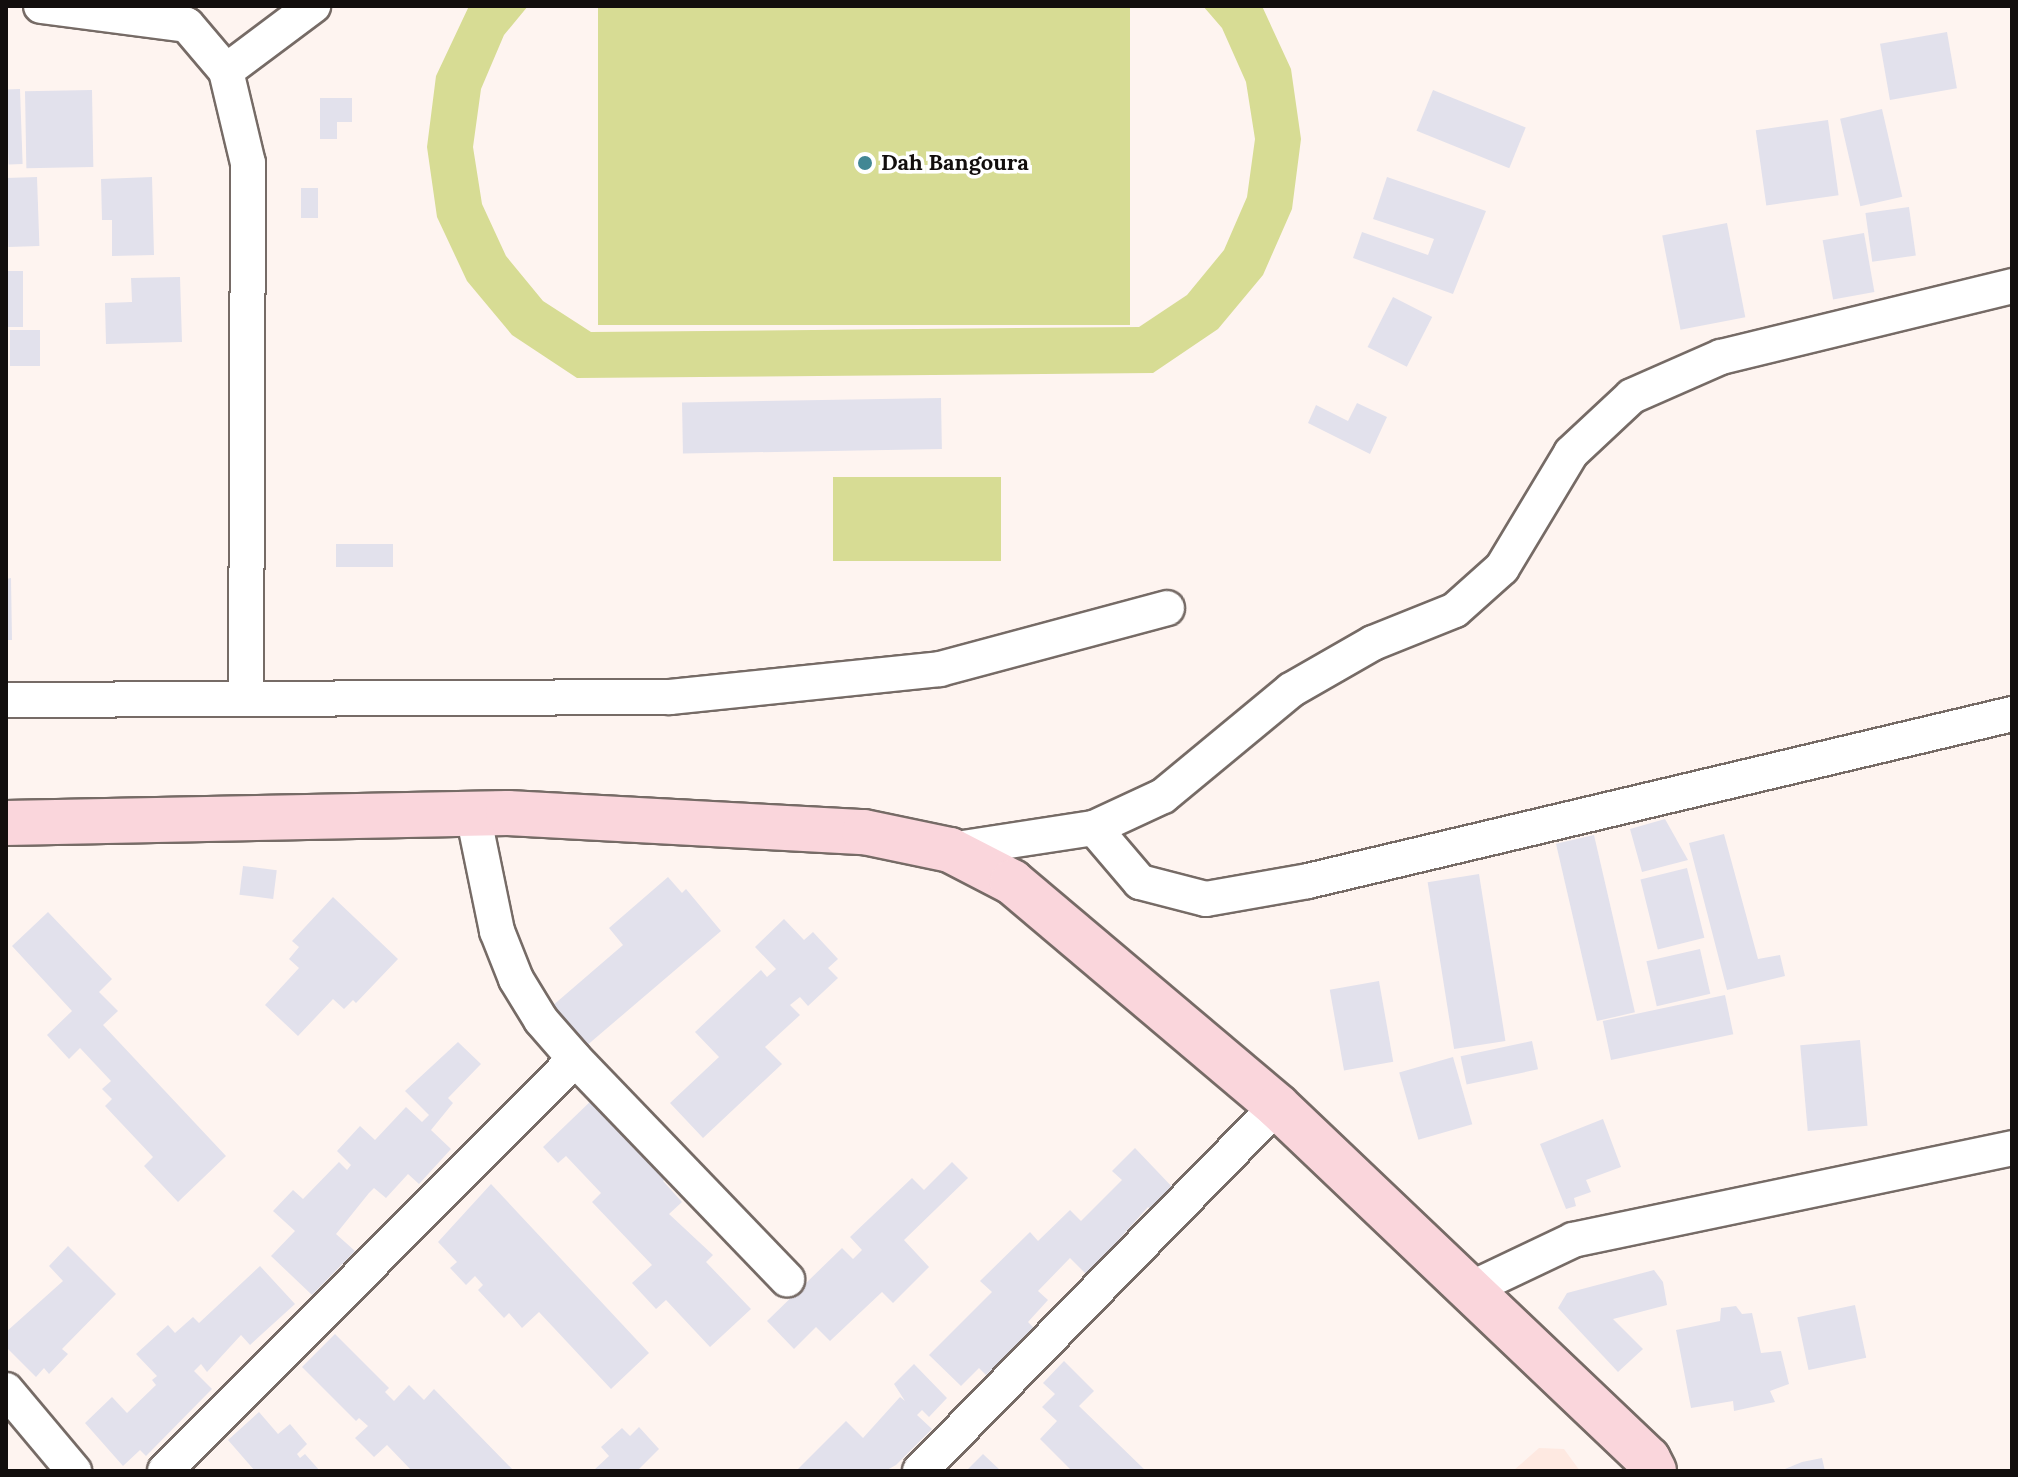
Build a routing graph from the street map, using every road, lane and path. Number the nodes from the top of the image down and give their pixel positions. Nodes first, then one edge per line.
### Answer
1 (41, 6) edge
2 (313, 6) edge
3 (226, 71) junction
4 (2012, 286) edge
5 (1167, 608) dead end
6 (246, 699) junction
7 (6, 700) edge
8 (2012, 714) edge
9 (473, 814) junction
10 (6, 823) edge
11 (1094, 828) junction
12 (950, 850) junction
13 (575, 1059) junction
14 (1277, 1106) junction
15 (2012, 1148) edge
16 (787, 1279) dead end
17 (1470, 1289) junction
18 (6, 1390) edge
19 (74, 1471) edge
20 (165, 1471) edge
21 (920, 1471) edge
22 (1654, 1471) edge

1 - 3 street
2 - 3 street
3 - 6 street
4 - 11 street
5 - 6 street
6 - 7 street
8 - 11 street
9 - 10 main road
9 - 12 main road
9 - 13 street
11 - 12 street
12 - 14 main road
13 - 16 street
13 - 20 street
14 - 17 main road
14 - 21 street
15 - 17 street
17 - 22 main road
18 - 19 street

